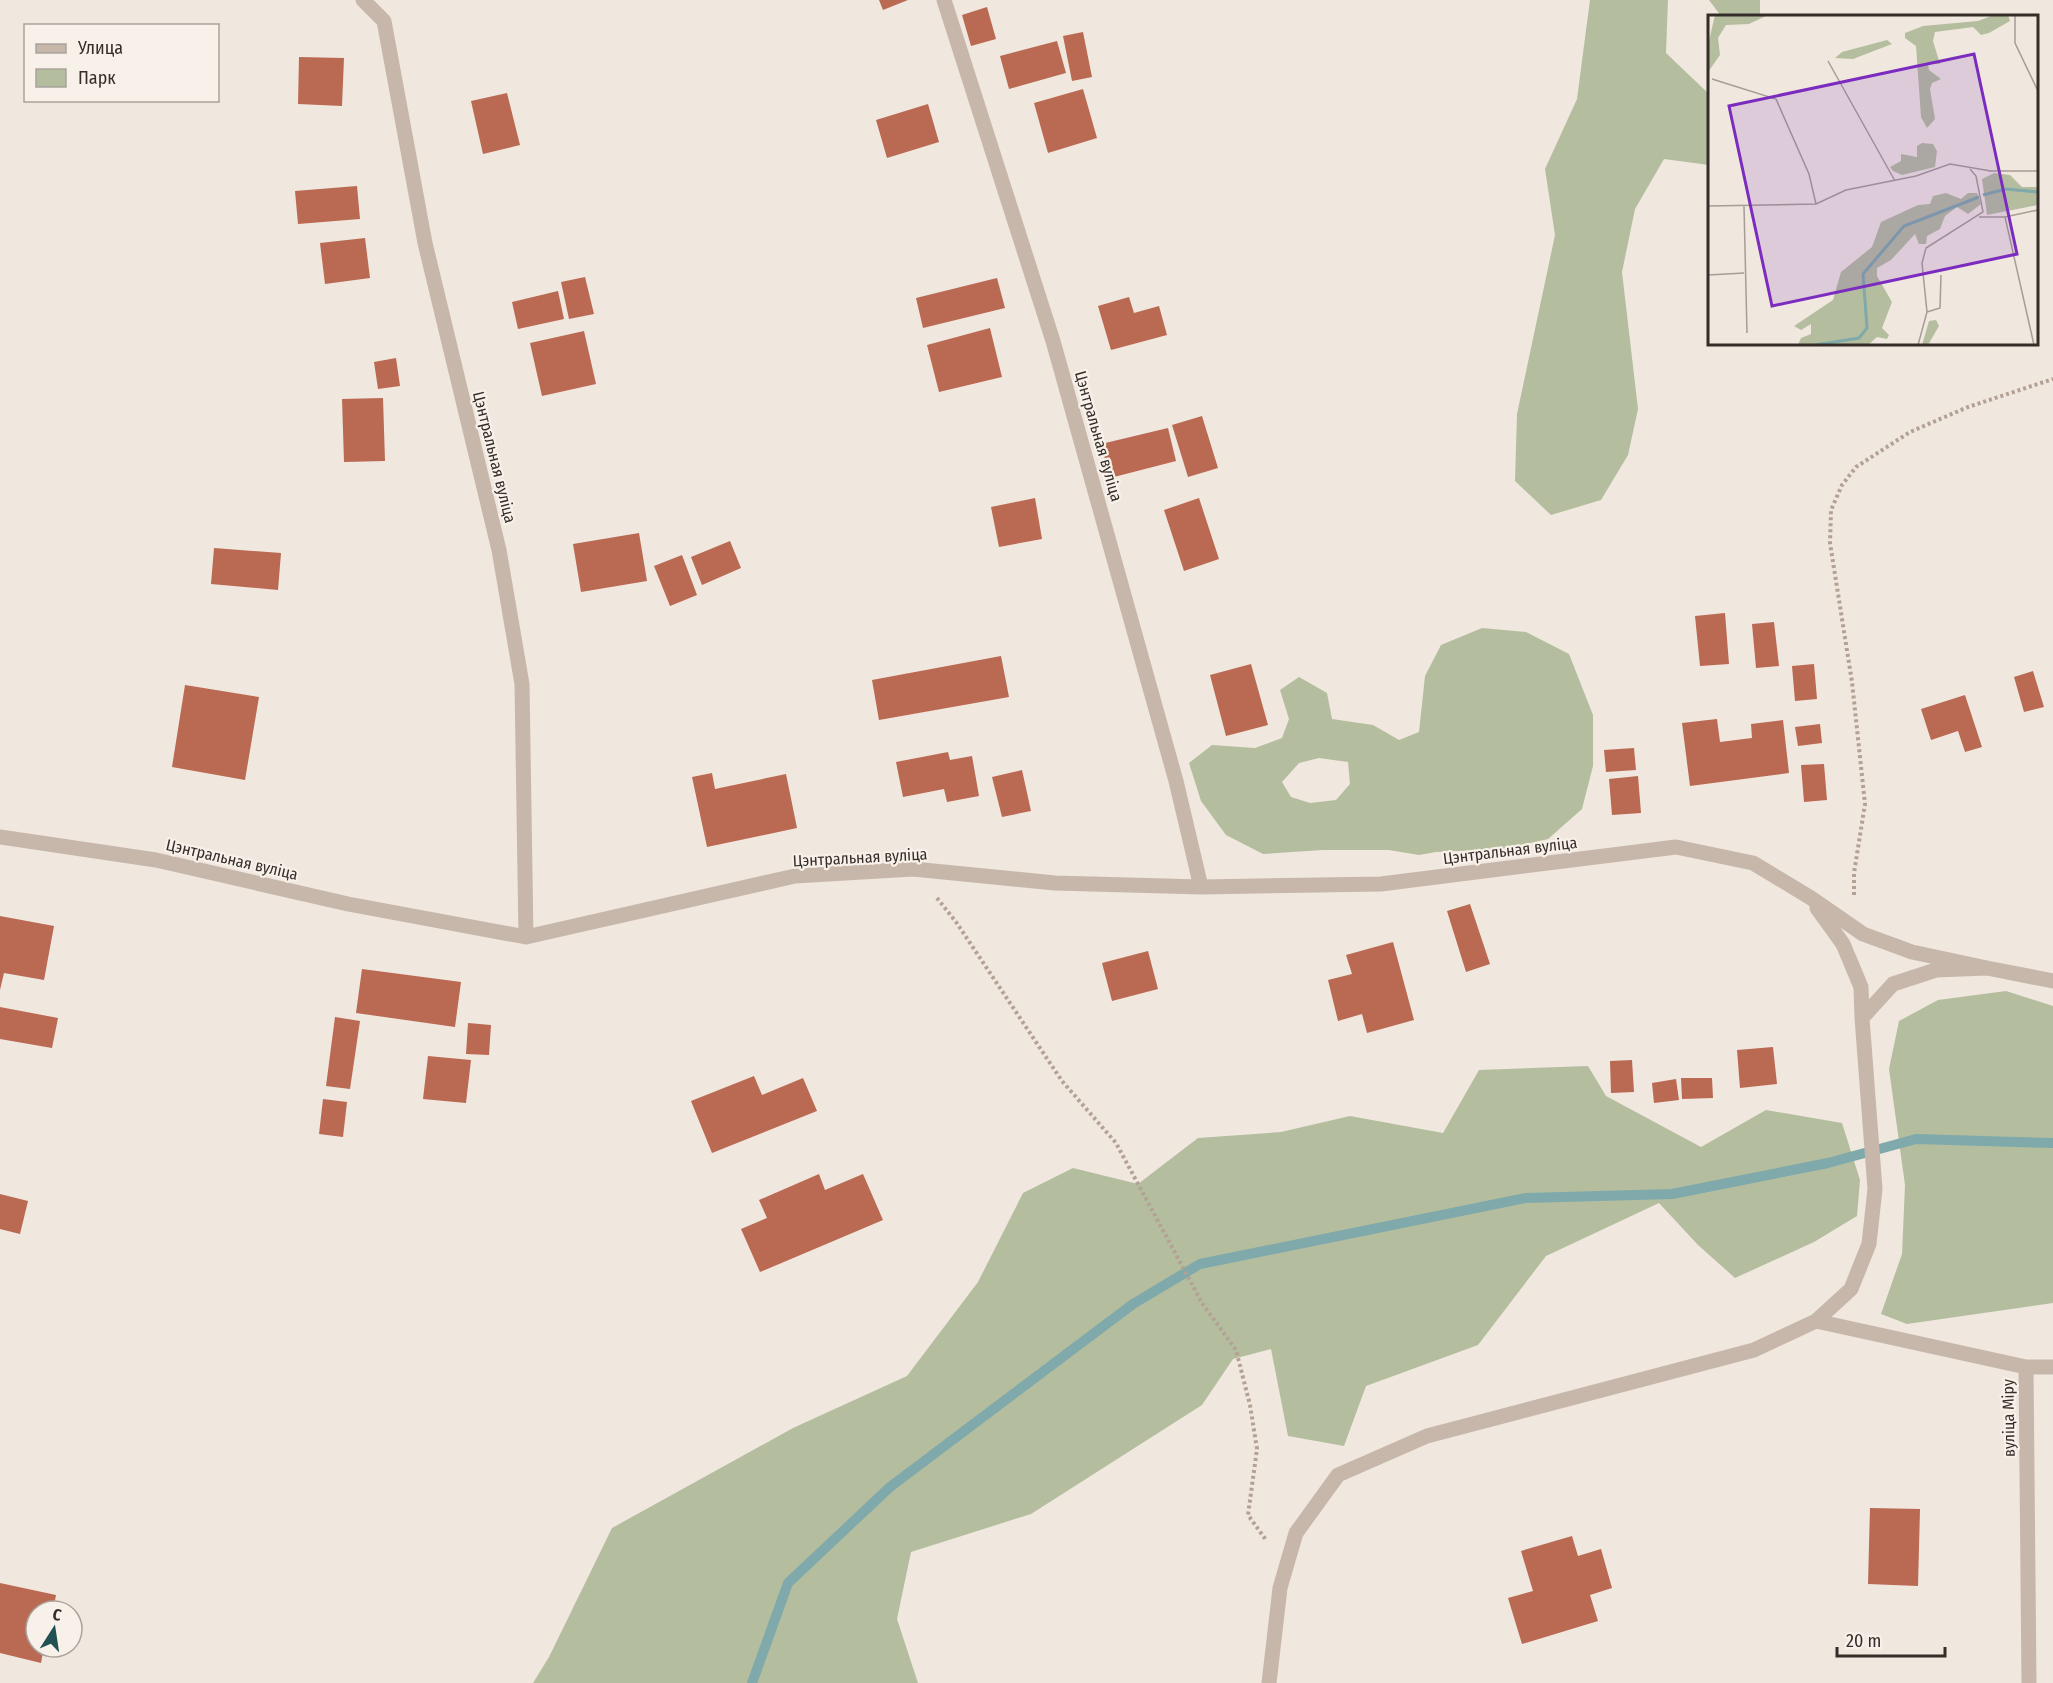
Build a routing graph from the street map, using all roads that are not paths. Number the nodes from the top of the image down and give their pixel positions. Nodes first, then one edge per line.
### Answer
1 (363, 0) edge
2 (944, 0) edge
3 (0, 837) edge
4 (1201, 887) junction
5 (1810, 898) junction
6 (526, 937) junction
7 (1987, 968) junction
8 (2053, 981) edge
9 (1862, 1018) junction
10 (1816, 1321) junction
11 (2026, 1367) junction
12 (2053, 1367) edge
13 (1269, 1683) edge
14 (2029, 1683) edge

1 - 6 street, Цэнтральная вуліца
2 - 4 street, Цэнтральная вуліца
3 - 6 street, Цэнтральная вуліца
4 - 5 street, Цэнтральная вуліца
4 - 6 street, Цэнтральная вуліца
5 - 7 street, Цэнтральная вуліца
5 - 9 street, Цэнтральная вуліца
7 - 8 street
7 - 9 street
9 - 10 street, Цэнтральная вуліца
10 - 11 street, вуліца Міру
10 - 13 street, Цэнтральная вуліца
11 - 12 street
11 - 14 street, вуліца Міру

